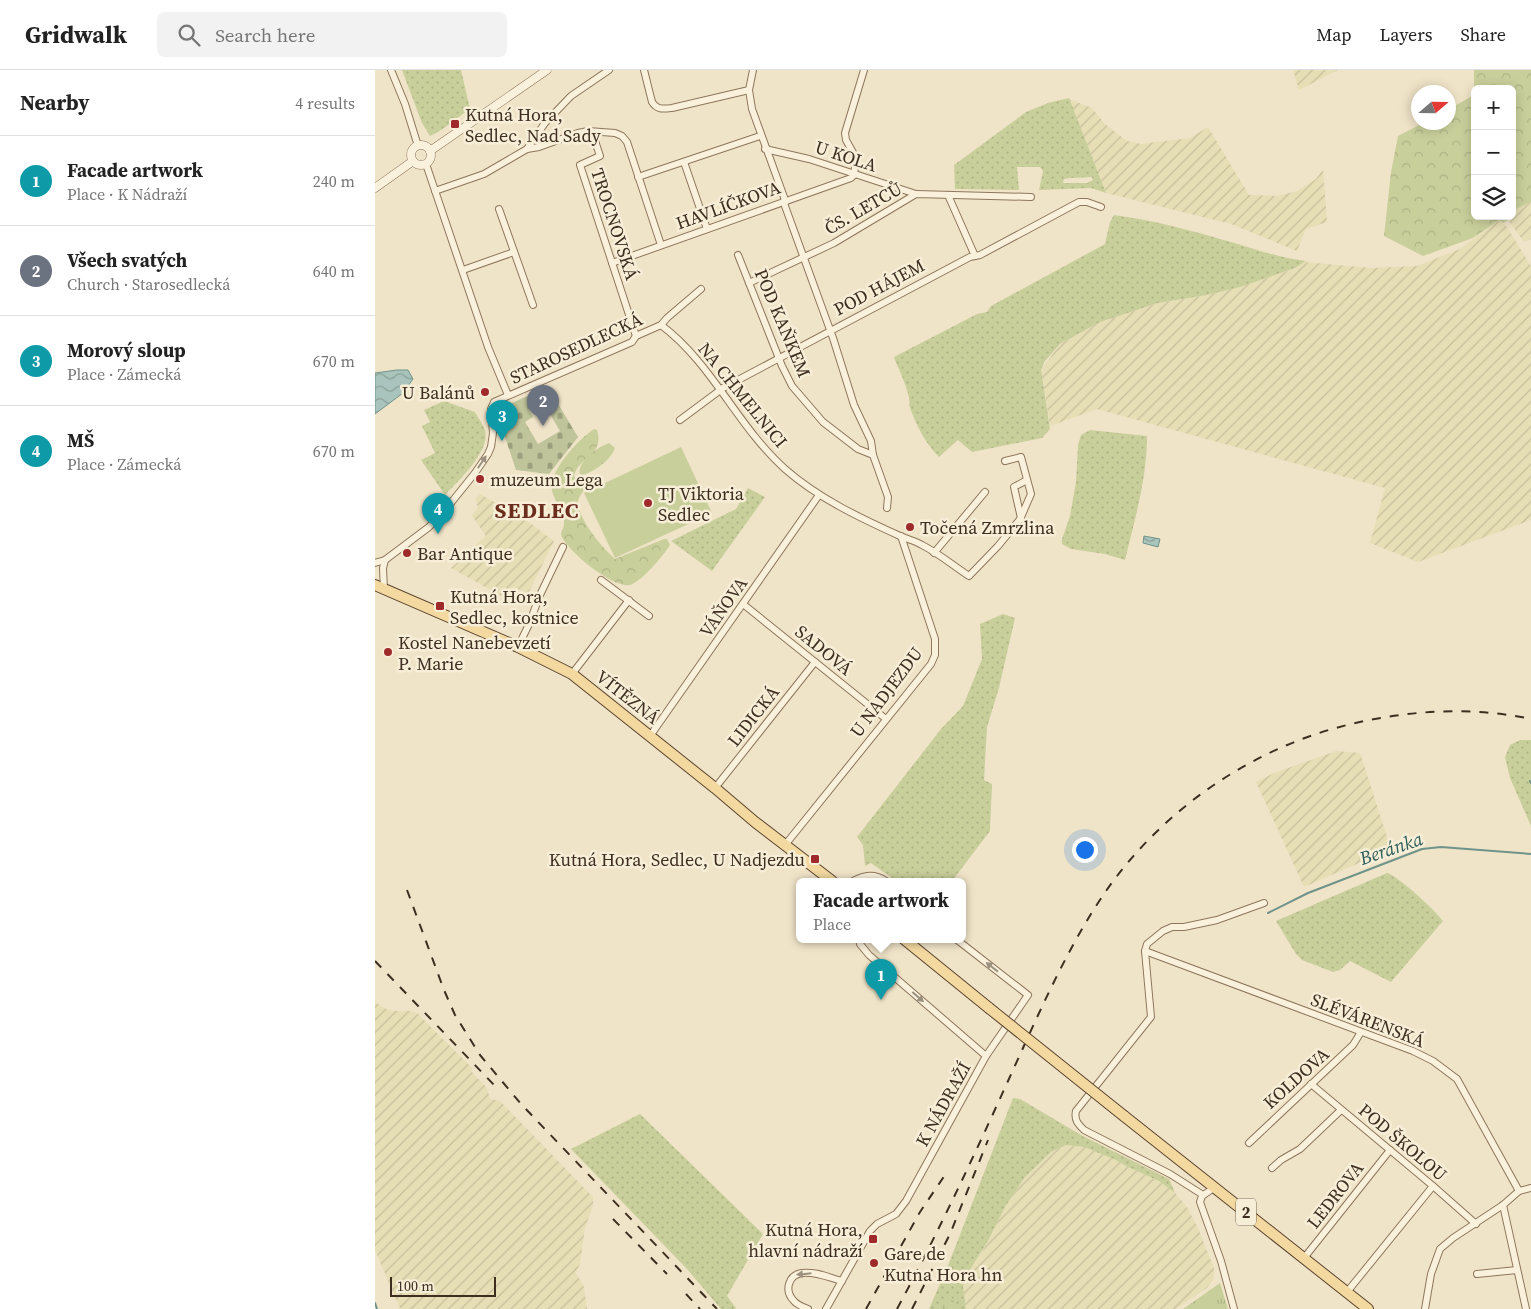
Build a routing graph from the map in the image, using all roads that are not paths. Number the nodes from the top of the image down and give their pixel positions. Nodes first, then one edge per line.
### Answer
1 (391, 70) edge
2 (547, 70) edge
3 (609, 70) edge
4 (644, 70) edge
5 (753, 70) edge
6 (864, 70) edge
7 (749, 90) junction
8 (596, 132) junction
9 (761, 136) junction
10 (418, 146) junction
11 (765, 148) junction
12 (527, 149) junction
13 (430, 151) junction
14 (413, 161) junction
15 (684, 162) junction
16 (425, 164) junction
17 (854, 174) junction
18 (638, 177) junction
19 (375, 188) edge
20 (435, 190) junction
21 (917, 194) junction
22 (948, 195) junction
23 (1031, 197) dead end
24 (784, 201) junction
25 (1101, 207) dead end
26 (499, 209) dead end
27 (707, 230) junction
28 (661, 245) junction
29 (515, 252) junction
30 (737, 255) dead end
31 (975, 256) junction
32 (804, 257) junction
33 (612, 263) junction
34 (463, 270) junction
35 (749, 283) junction
36 (701, 289) dead end
37 (533, 305) dead end
38 (661, 325) junction
39 (829, 330) junction
40 (636, 336) junction
41 (779, 358) junction
42 (720, 391) junction
43 (508, 396) junction
44 (680, 420) dead end
45 (873, 455) junction
46 (1005, 461) dead end
47 (1027, 480) junction
48 (985, 492) dead end
49 (819, 495) junction
50 (887, 508) dead end
51 (1021, 518) junction
52 (901, 536) junction
53 (563, 547) dead end
54 (934, 553) junction
55 (385, 560) junction
56 (375, 563) edge
57 (601, 580) dead end
58 (379, 587) edge
59 (629, 600) junction
60 (743, 604) junction
61 (649, 616) dead end
62 (518, 647) junction
63 (815, 662) junction
64 (573, 674) junction
65 (886, 719) junction
66 (650, 736) junction
67 (715, 788) junction
68 (785, 845) junction
69 (828, 878) edge
70 (859, 878) edge
71 (878, 878) edge
72 (1264, 903) dead end
73 (860, 943) edge
74 (909, 943) edge
75 (961, 943) edge
76 (1145, 951) junction
77 (1361, 1032) junction
78 (986, 1056) junction
79 (1311, 1084) junction
80 (1341, 1110) junction
81 (1249, 1143) dead end
82 (1390, 1150) junction
83 (1273, 1168) dead end
84 (1195, 1171) junction
85 (1188, 1185) junction
86 (1215, 1186) junction
87 (1433, 1186) junction
88 (1531, 1188) edge
89 (1519, 1190) junction
90 (1203, 1195) junction
91 (1503, 1204) junction
92 (1476, 1224) junction
93 (1305, 1258) junction
94 (1517, 1270) junction
95 (1477, 1274) dead end
96 (842, 1281) junction
97 (1347, 1292) junction
98 (808, 1309) edge
99 (826, 1309) edge
100 (1234, 1309) edge
101 (1368, 1309) edge
102 (1425, 1309) edge
103 (1526, 1309) edge

1 - 10 street
2 - 13 street
3 - 12 street
4 - 7 street
5 - 7 street
6 - 17 street
7 - 9 street
8 - 12 street
8 - 18 street
8 - 33 street, TROCNOVSKÁ
9 - 11 street
9 - 15 street
10 - 13 street
10 - 14 street
11 - 17 street, U KOLA
11 - 24 street
12 - 20 street
13 - 16 street
14 - 16 street
14 - 19 street
15 - 18 street
15 - 27 street
16 - 20 street
17 - 21 street, U KOLA
17 - 24 street, HAVLÍČKOVA
18 - 28 street
20 - 34 street
21 - 22 street, ČS. LETCŮ
21 - 32 street, ČS. LETCŮ
22 - 23 street, ČS. LETCŮ
22 - 31 street
24 - 27 street, HAVLÍČKOVA
24 - 32 street
25 - 31 street, POD HÁJEM
26 - 29 street
27 - 28 street, HAVLÍČKOVA
28 - 33 street, HAVLÍČKOVA
29 - 34 street
29 - 37 street
30 - 35 street, POD KAŇKEM
31 - 39 street, POD HÁJEM
32 - 35 street, ČS. LETCŮ
32 - 39 street
33 - 40 street, TROCNOVSKÁ
34 - 43 street
35 - 41 street, POD KAŇKEM
36 - 38 street, STAROSEDLECKÁ
38 - 40 street, STAROSEDLECKÁ
38 - 42 street, NA CHMELNICI
39 - 41 street, POD HÁJEM
39 - 45 street
40 - 43 street, STAROSEDLECKÁ
41 - 42 street, POD HÁJEM
41 - 45 street, POD KAŇKEM
42 - 44 street, POD HÁJEM
42 - 49 street, NA CHMELNICI
55 -> 43 street, STAROSEDLECKÁ
45 - 50 street
46 - 47 street, NA CHMELNICI
47 - 51 street, NA CHMELNICI
47 - 51 street
48 - 54 street
49 - 52 street, NA CHMELNICI
49 - 60 street, VÁŇOVA
51 - 54 street, NA CHMELNICI
52 - 54 street, NA CHMELNICI
52 - 65 street, U NADJEZDU
53 - 62 street
55 - 56 street
55 - 58 street
57 - 59 street
58 - 62 main road, VÍTĚZNÁ
59 - 61 street
59 - 64 street
60 - 63 street, SADOVÁ
60 - 66 street, VÁŇOVA
62 - 64 main road, VÍTĚZNÁ
63 - 65 street, SADOVÁ
63 - 67 street, LIDICKÁ
64 - 66 main road, VÍTĚZNÁ
65 - 68 street, U NADJEZDU
66 - 67 main road, VÍTĚZNÁ
67 - 68 main road, VÍTĚZNÁ
68 - 69 main road, VÍTĚZNÁ
70 - 71 street
72 - 76 street
73 -> 78 street, K NÁDRAŽÍ
74 - 84 main road, 2, bridge
78 -> 75 street
76 - 77 street, SLÉVÁRENSKÁ
76 - 85 street
77 - 79 street, KOLDOVA
77 - 89 street, SLÉVÁRENSKÁ
78 - 96 street, K NÁDRAŽÍ
79 - 80 street, POD ŠKOLOU
79 - 81 street, KOLDOVA
80 - 82 street, POD ŠKOLOU
80 - 83 street
82 - 87 street, POD ŠKOLOU
82 - 93 street, LEDROVA
84 - 85 street
84 - 86 main road, 2
85 - 90 street
86 - 90 street
86 - 93 main road, 2
87 - 92 street, POD ŠKOLOU
87 - 97 street
88 - 89 street
89 - 91 street
90 - 100 street
91 - 92 street
91 - 94 street
92 - 102 street
93 - 97 main road, 2
94 - 95 street
94 - 103 street
96 -> 98 street
96 - 99 street, K NÁDRAŽÍ
97 - 101 main road, 2

